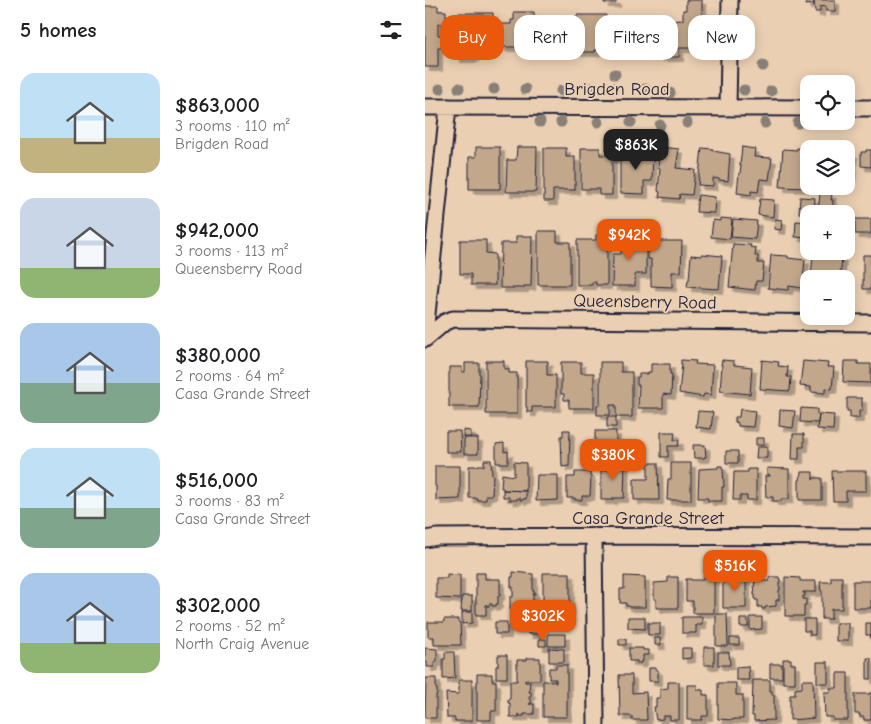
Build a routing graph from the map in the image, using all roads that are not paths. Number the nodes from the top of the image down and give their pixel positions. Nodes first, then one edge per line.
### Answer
1 (730, 0) edge
2 (425, 107) edge
3 (448, 108) junction
4 (728, 108) junction
5 (800, 108) edge
6 (855, 108) edge
7 (871, 108) edge
8 (871, 323) edge
9 (425, 334) edge
10 (425, 339) edge
11 (594, 536) junction
12 (871, 538) edge
13 (425, 539) edge
14 (596, 724) edge

1 - 4 street
2 - 3 street, Brigden Road
3 - 4 street, Brigden Road
3 - 9 street
4 - 5 street, Brigden Road
6 - 7 street
8 - 10 street, Queensberry Road
11 - 12 street, Casa Grande Street
11 - 13 street, Casa Grande Street
11 - 14 street

